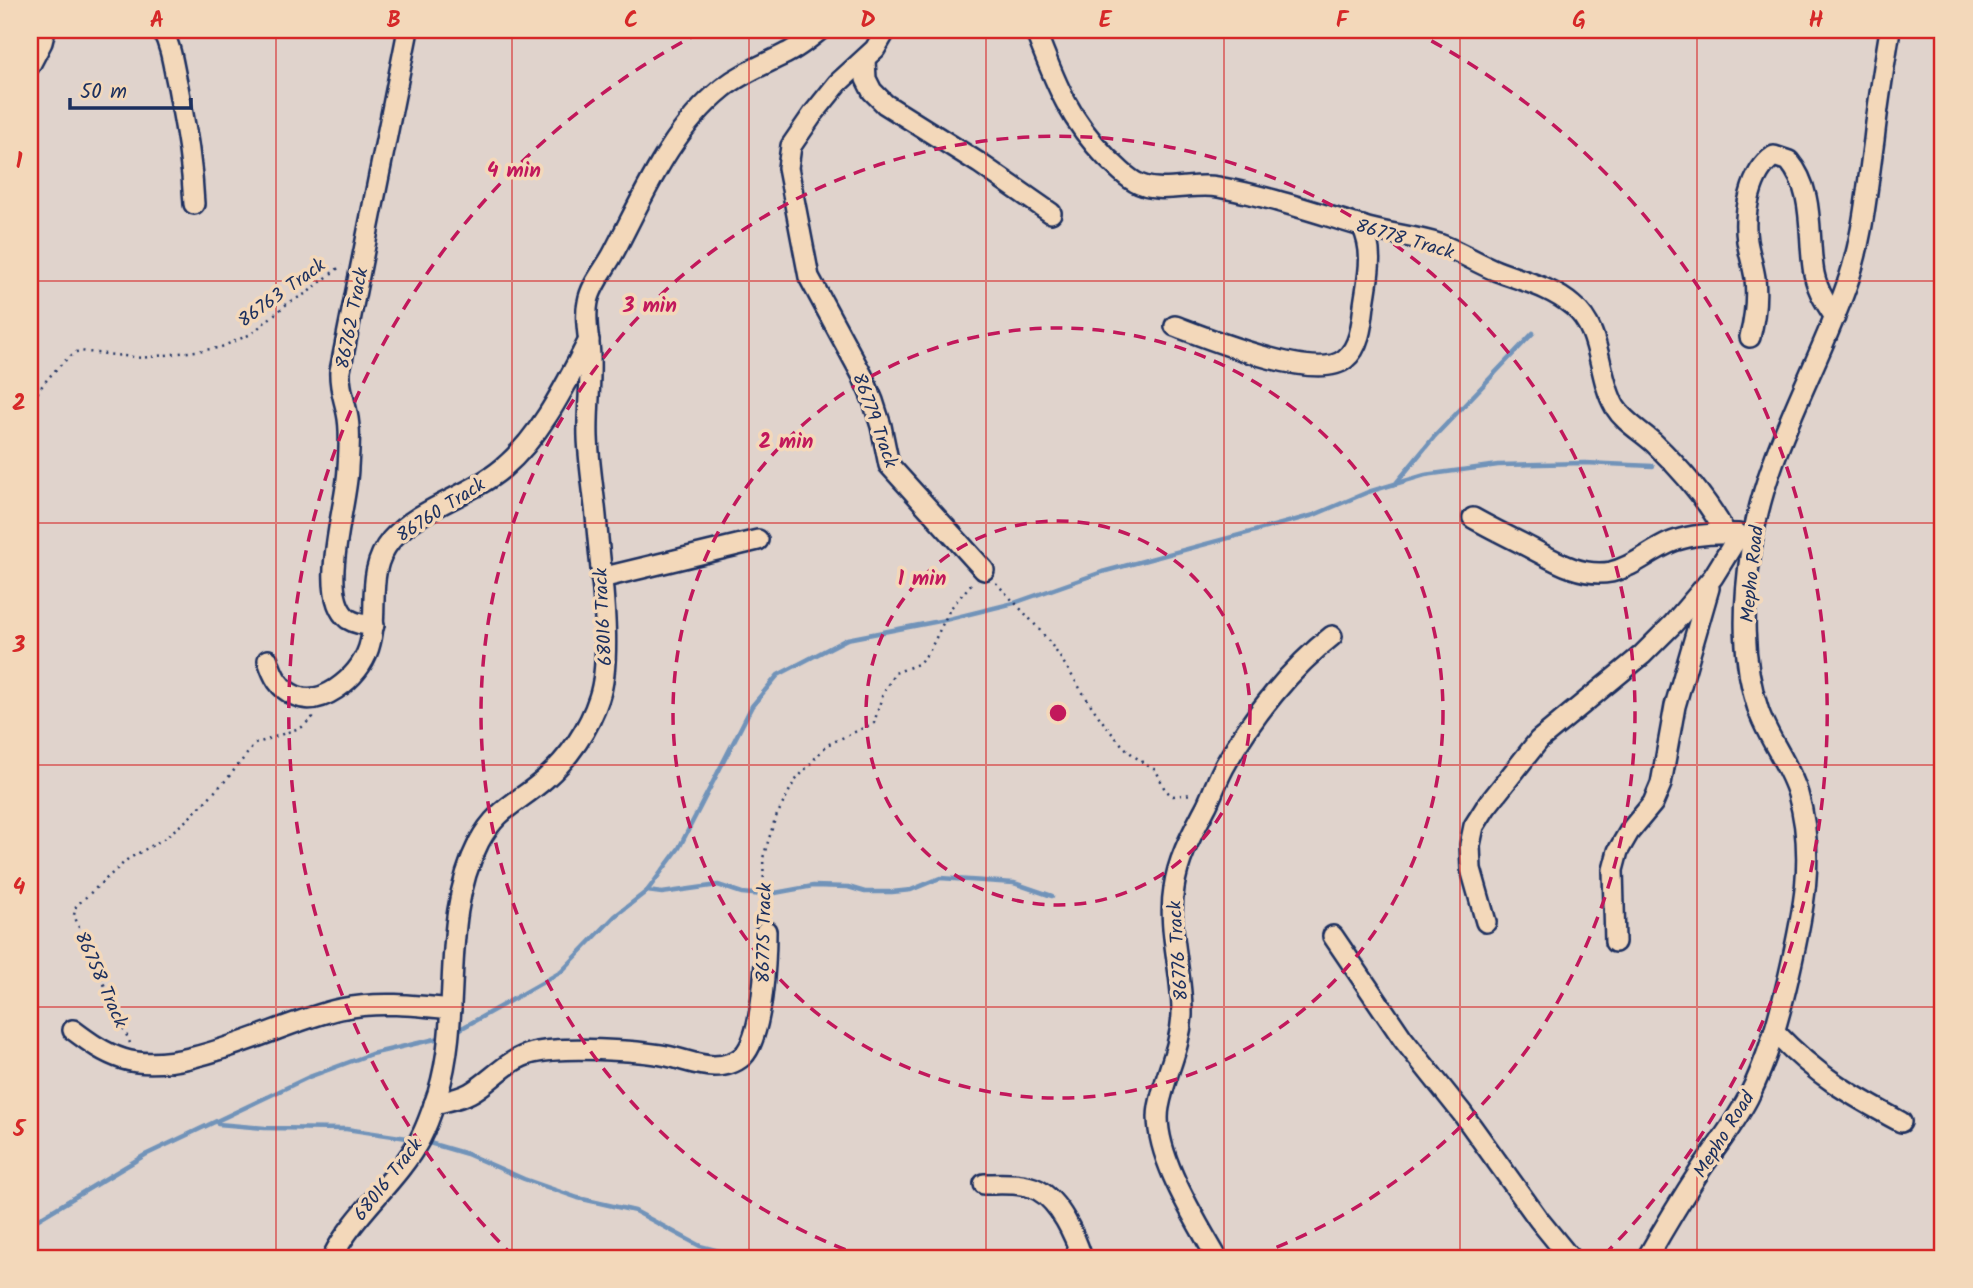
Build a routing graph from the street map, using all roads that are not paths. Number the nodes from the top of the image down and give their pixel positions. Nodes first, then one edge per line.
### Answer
1 (45, 30) edge
2 (162, 30) edge
3 (408, 30) edge
4 (820, 30) edge
5 (886, 30) edge
6 (1035, 30) edge
7 (1890, 30) edge
8 (865, 60) junction
9 (30, 65) edge
10 (194, 204) dead end
11 (1051, 213) dead end
12 (1362, 226) junction
13 (1835, 317) junction
14 (1175, 326) dead end
15 (1750, 337) dead end
16 (590, 339) junction
17 (1473, 518) dead end
18 (1739, 535) junction
19 (758, 540) dead end
20 (984, 570) road end
21 (1713, 577) junction
22 (601, 578) junction
23 (374, 625) junction
24 (1332, 636) dead end
25 (268, 660) dead end
26 (1486, 922) dead end
27 (766, 931) road end
28 (1333, 936) dead end
29 (1615, 942) dead end
30 (451, 1009) junction
31 (73, 1030) dead end
32 (1775, 1032) junction
33 (434, 1104) junction
34 (1901, 1122) dead end
35 (984, 1184) dead end
36 (331, 1258) edge
37 (1082, 1258) edge
38 (1217, 1258) edge
39 (1570, 1258) edge
40 (1647, 1258) edge

1 - 9 street
2 - 10 street
3 - 23 street, 86762 Track
4 - 16 street, 68016 Track
5 - 8 street, 86779 Track
6 - 12 street, 86778 Track
7 - 13 street, Mepho Road
8 - 11 street
8 - 20 street, 86779 Track
12 - 14 street
12 - 18 street, 86778 Track
13 - 15 street
13 - 18 street, Mepho Road
16 - 22 street, 68016 Track
16 - 23 street, 86760 Track
17 - 18 street
18 - 21 street
18 - 32 street, Mepho Road
19 - 22 street
21 - 26 street
21 - 29 street
22 - 30 street, 68016 Track
23 - 25 street, 86760 Track
24 - 38 street, 86776 Track
27 - 33 street, 86775 Track
28 - 39 street
30 - 31 street
30 - 33 street, 68016 Track
32 - 34 street
32 - 40 street, Mepho Road
33 - 36 street, 68016 Track
35 - 37 street

